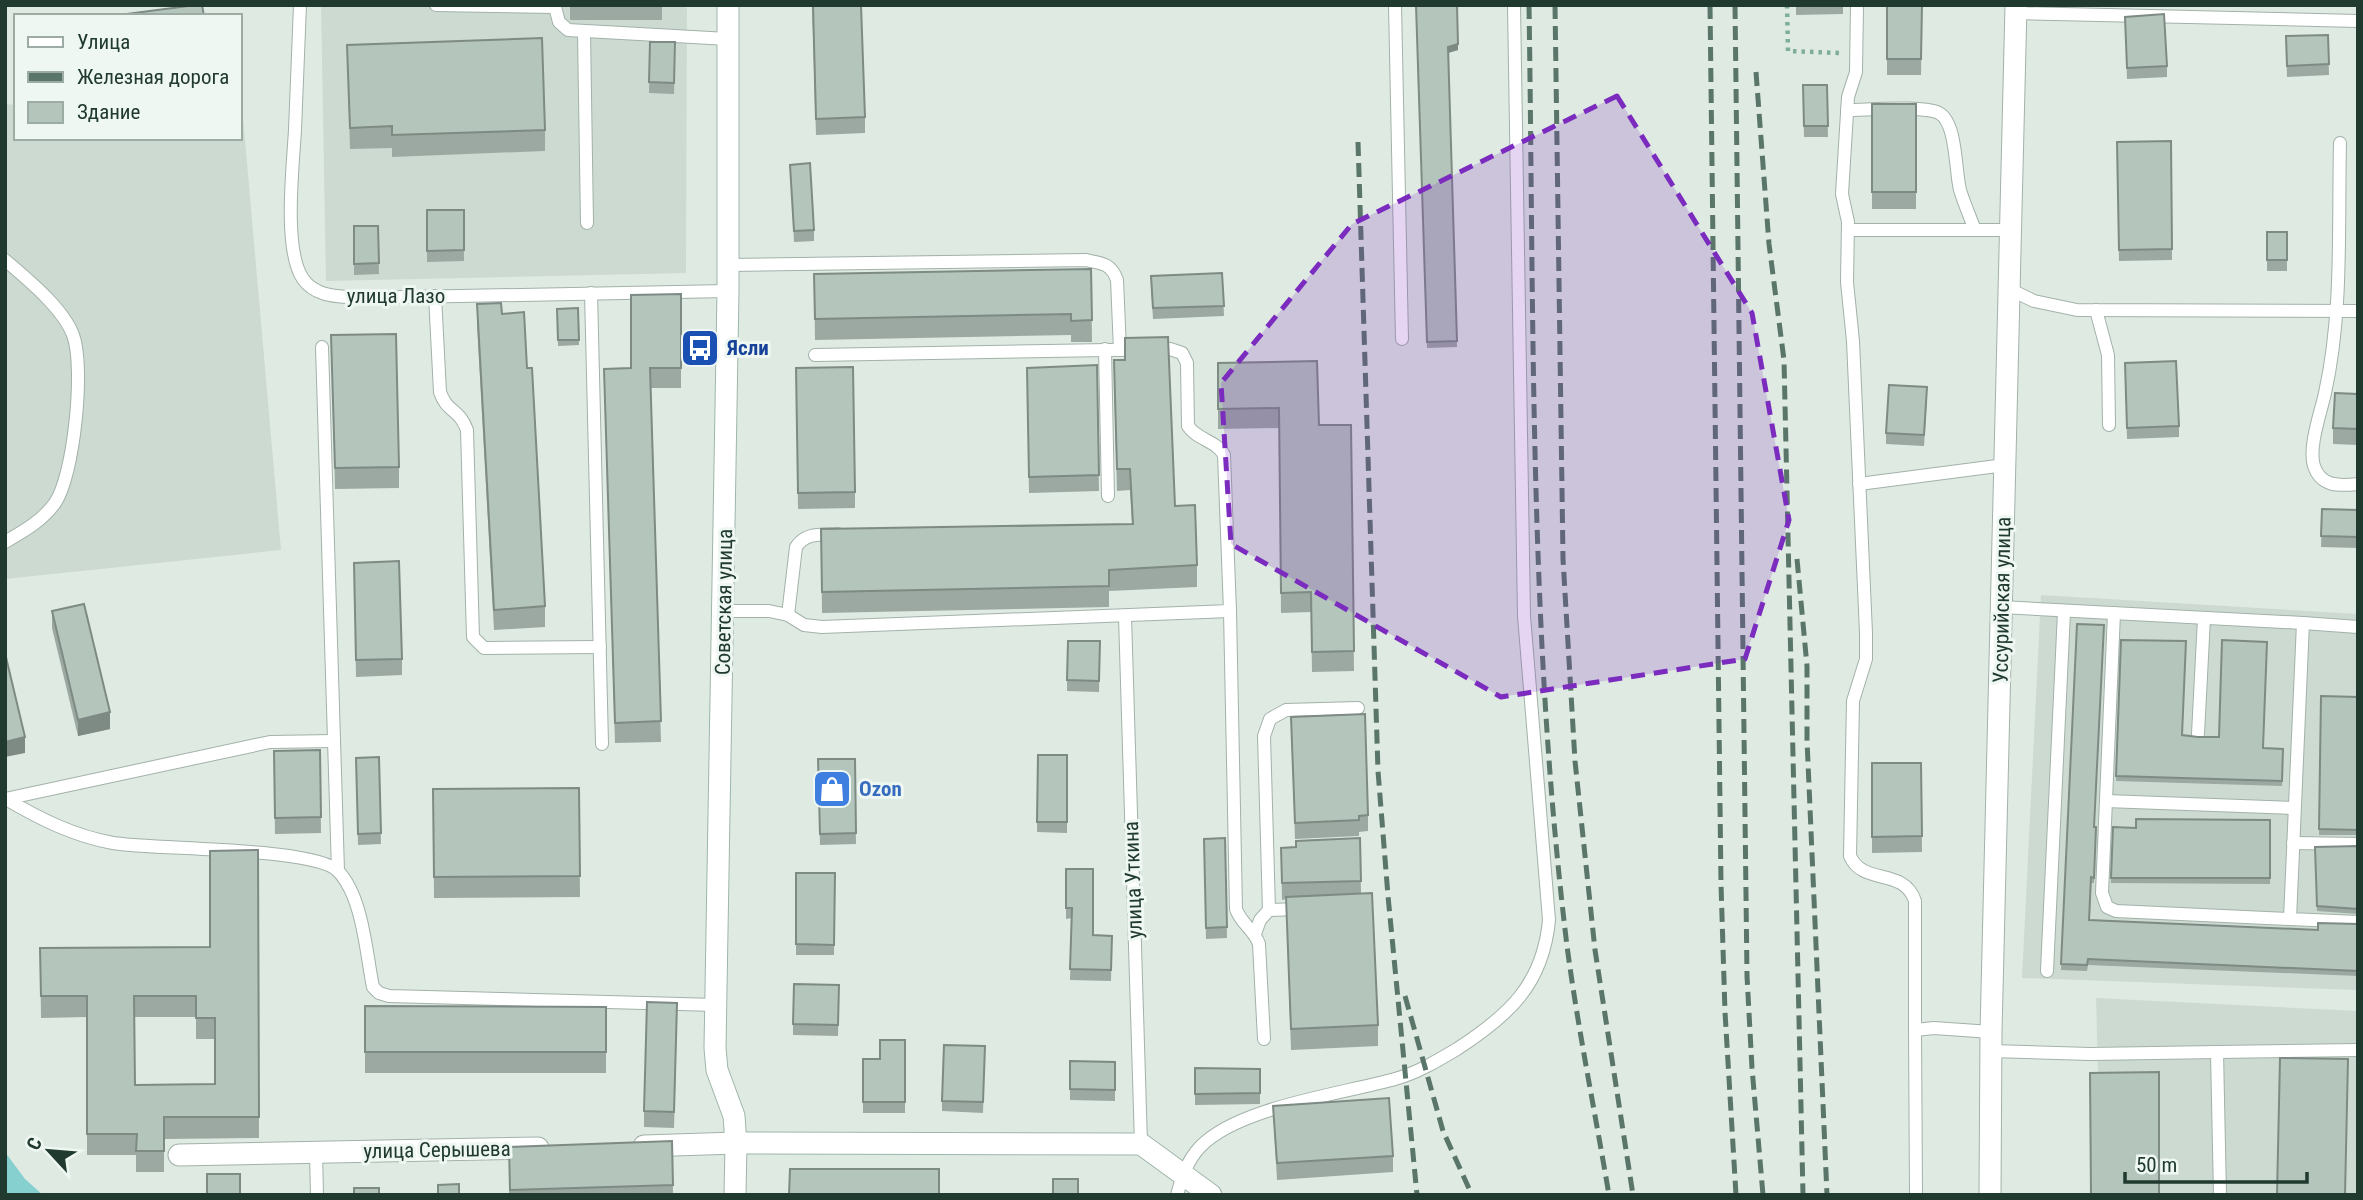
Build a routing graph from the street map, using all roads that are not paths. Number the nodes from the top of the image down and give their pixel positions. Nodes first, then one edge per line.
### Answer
1 (300, 5) edge
2 (436, 5) edge
3 (727, 5) edge
4 (1395, 5) edge
5 (1514, 5) edge
6 (1857, 5) edge
7 (555, 6) edge
8 (2016, 9) edge
9 (2358, 21) edge
10 (584, 32) junction
11 (727, 39) junction
12 (1847, 110) junction
13 (2340, 144) dead end
14 (587, 223) dead end
15 (1849, 230) junction
16 (1975, 230) junction
17 (2012, 230) junction
18 (5, 260) edge
19 (728, 265) junction
20 (2011, 290) junction
21 (728, 291) junction
22 (591, 293) junction
23 (435, 296) junction
24 (2096, 310) junction
25 (2337, 311) junction
26 (2358, 311) edge
27 (1402, 339) dead end
28 (322, 347) dead end
29 (1105, 349) junction
30 (1120, 350) junction
31 (815, 355) dead end
32 (2109, 425) dead end
33 (2005, 465) junction
34 (1859, 484) junction
35 (2358, 484) edge
36 (1108, 496) dead end
37 (850, 534) edge
38 (5, 542) edge
39 (2001, 607) junction
40 (724, 611) junction
41 (1230, 611) junction
42 (2064, 612) junction
43 (2114, 613) junction
44 (788, 615) junction
45 (1125, 616) junction
46 (2204, 618) junction
47 (2303, 623) junction
48 (2358, 627) edge
49 (600, 647) junction
50 (1358, 708) dead end
51 (2199, 734) edge
52 (334, 741) junction
53 (602, 744) dead end
54 (5, 799) edge
55 (2106, 801) junction
56 (2294, 808) junction
57 (2293, 843) junction
58 (2358, 844) edge
59 (1283, 848) edge
60 (1269, 849) junction
61 (338, 871) junction
62 (1319, 908) edge
63 (1269, 910) junction
64 (2290, 919) junction
65 (2358, 922) edge
66 (1255, 934) junction
67 (2046, 971) dead end
68 (716, 1005) junction
69 (1915, 1030) junction
70 (1264, 1039) dead end
71 (1991, 1041) junction
72 (2358, 1050) edge
73 (2217, 1052) junction
74 (736, 1143) junction
75 (1141, 1144) junction
76 (628, 1146) edge
77 (560, 1147) edge
78 (316, 1153) junction
79 (179, 1155) dead end
80 (1180, 1184) edge
81 (317, 1195) edge
82 (735, 1195) edge
83 (1211, 1195) edge
84 (1916, 1195) edge
85 (1990, 1195) edge
86 (2220, 1195) edge

1 - 23 lane, улица Лазо
2 - 7 lane
3 - 11 street, Советская улица
4 - 27 lane
5 - 80 lane
6 - 12 lane
7 - 10 lane
8 - 9 lane
8 - 17 street, Уссурийская улица
10 - 11 lane
10 - 14 lane
11 - 19 street, Советская улица
12 - 15 lane
12 - 16 lane
13 - 25 lane
15 - 16 lane
15 - 34 lane
16 - 17 lane
17 - 20 street, Уссурийская улица
18 - 38 lane
19 - 21 street, Советская улица
19 - 30 lane
20 - 24 lane
20 - 33 street, Уссурийская улица
21 - 22 lane, улица Лазо
21 - 40 street, Советская улица
22 - 23 lane, улица Лазо
22 - 49 lane
23 - 49 lane
24 - 25 lane
24 - 32 lane
25 - 26 lane
25 - 35 lane
28 - 52 lane
29 - 30 lane
29 - 31 lane
29 - 36 lane
30 - 41 lane
33 - 34 lane
33 - 39 street, Уссурийская улица
34 - 69 lane
37 - 44 lane
39 - 42 lane
39 - 71 street, Уссурийская улица
40 - 44 lane
40 - 68 street, Советская улица
41 - 45 lane
41 - 66 lane
42 - 43 lane
42 - 67 lane
43 - 46 lane
43 - 55 lane
44 - 45 lane
45 - 75 lane, улица Уткина
46 - 47 lane
46 - 51 lane
47 - 48 lane
47 - 56 lane
49 - 53 lane
50 - 60 lane
52 - 54 lane
52 - 61 lane
54 - 61 lane
55 - 56 lane
55 - 64 lane
56 - 57 lane
57 - 58 lane
57 - 64 lane
59 - 60 lane
60 - 63 lane
61 - 68 lane
62 - 63 lane
63 - 66 lane
64 - 65 lane
66 - 70 lane
68 - 74 street, Советская улица
69 - 71 lane
69 - 84 lane
71 - 73 lane
71 - 85 street, Уссурийская улица
72 - 73 lane
73 - 86 lane
74 - 75 street
74 - 76 street
74 - 82 street, Советская улица
75 - 80 street
77 - 78 street, улица Серышева
78 - 79 street, улица Серышева
78 - 81 lane
80 - 83 street

